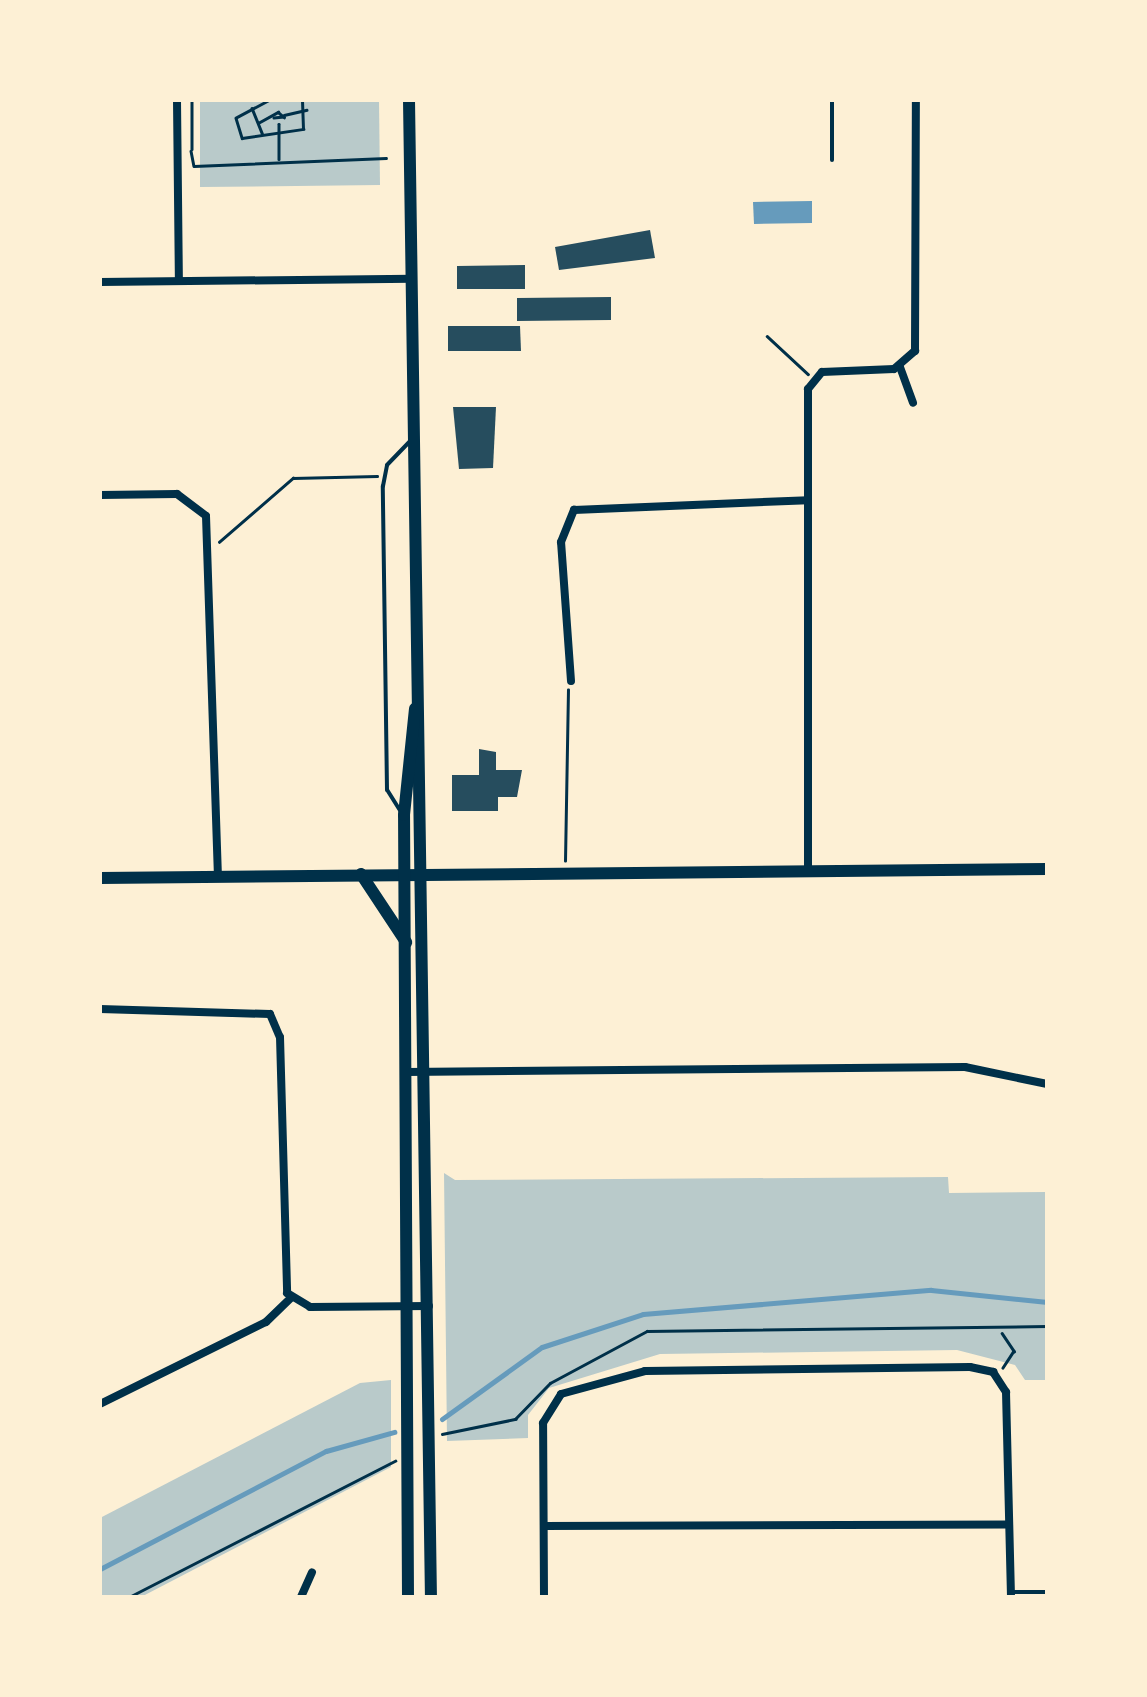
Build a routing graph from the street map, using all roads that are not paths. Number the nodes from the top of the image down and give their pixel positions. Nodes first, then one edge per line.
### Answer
1 (176, 100) edge
2 (410, 100) edge
3 (832, 100) edge
4 (916, 100) edge
5 (832, 160) dead end
6 (412, 279) junction
7 (179, 281) junction
8 (100, 282) edge
9 (900, 368) junction
10 (914, 403) dead end
11 (414, 438) junction
12 (100, 495) edge
13 (808, 500) junction
14 (571, 681) road end
15 (416, 702) junction
16 (404, 815) junction
17 (1047, 869) edge
18 (808, 870) junction
19 (361, 874) junction
20 (405, 874) junction
21 (426, 874) junction
22 (218, 876) junction
23 (100, 878) edge
24 (406, 942) junction
25 (100, 1010) edge
26 (406, 1072) junction
27 (427, 1072) junction
28 (1047, 1084) edge
29 (290, 1298) junction
30 (406, 1306) junction
31 (429, 1306) junction
32 (100, 1404) edge
33 (1008, 1524) junction
34 (544, 1526) junction
35 (312, 1572) dead end
36 (1047, 1592) edge
37 (1011, 1594) edge
38 (301, 1597) edge
39 (408, 1597) edge
40 (431, 1597) edge
41 (544, 1597) edge

1 - 7 street
2 - 6 main road
3 - 5 lane
4 - 9 street
6 - 7 street
6 - 11 main road
7 - 8 street
9 - 10 street
9 - 13 street
11 - 15 main road
11 - 16 lane
12 - 22 street
13 - 14 street
13 - 18 street
15 - 16 main road
15 - 21 main road
16 - 20 main road
17 - 18 main road
18 - 21 main road
19 - 20 main road
19 - 22 main road
19 - 24 main road
20 - 21 main road
20 - 24 main road
21 - 27 main road
22 - 23 main road
24 - 26 main road
25 - 29 street
26 - 27 street
26 - 30 main road
27 - 28 street
27 - 31 main road
29 - 30 street
29 - 32 street
30 - 31 street
30 - 39 main road
31 - 40 main road
33 - 34 street
33 - 34 street
33 - 37 street
34 - 41 street
35 - 38 street
36 - 37 lane

